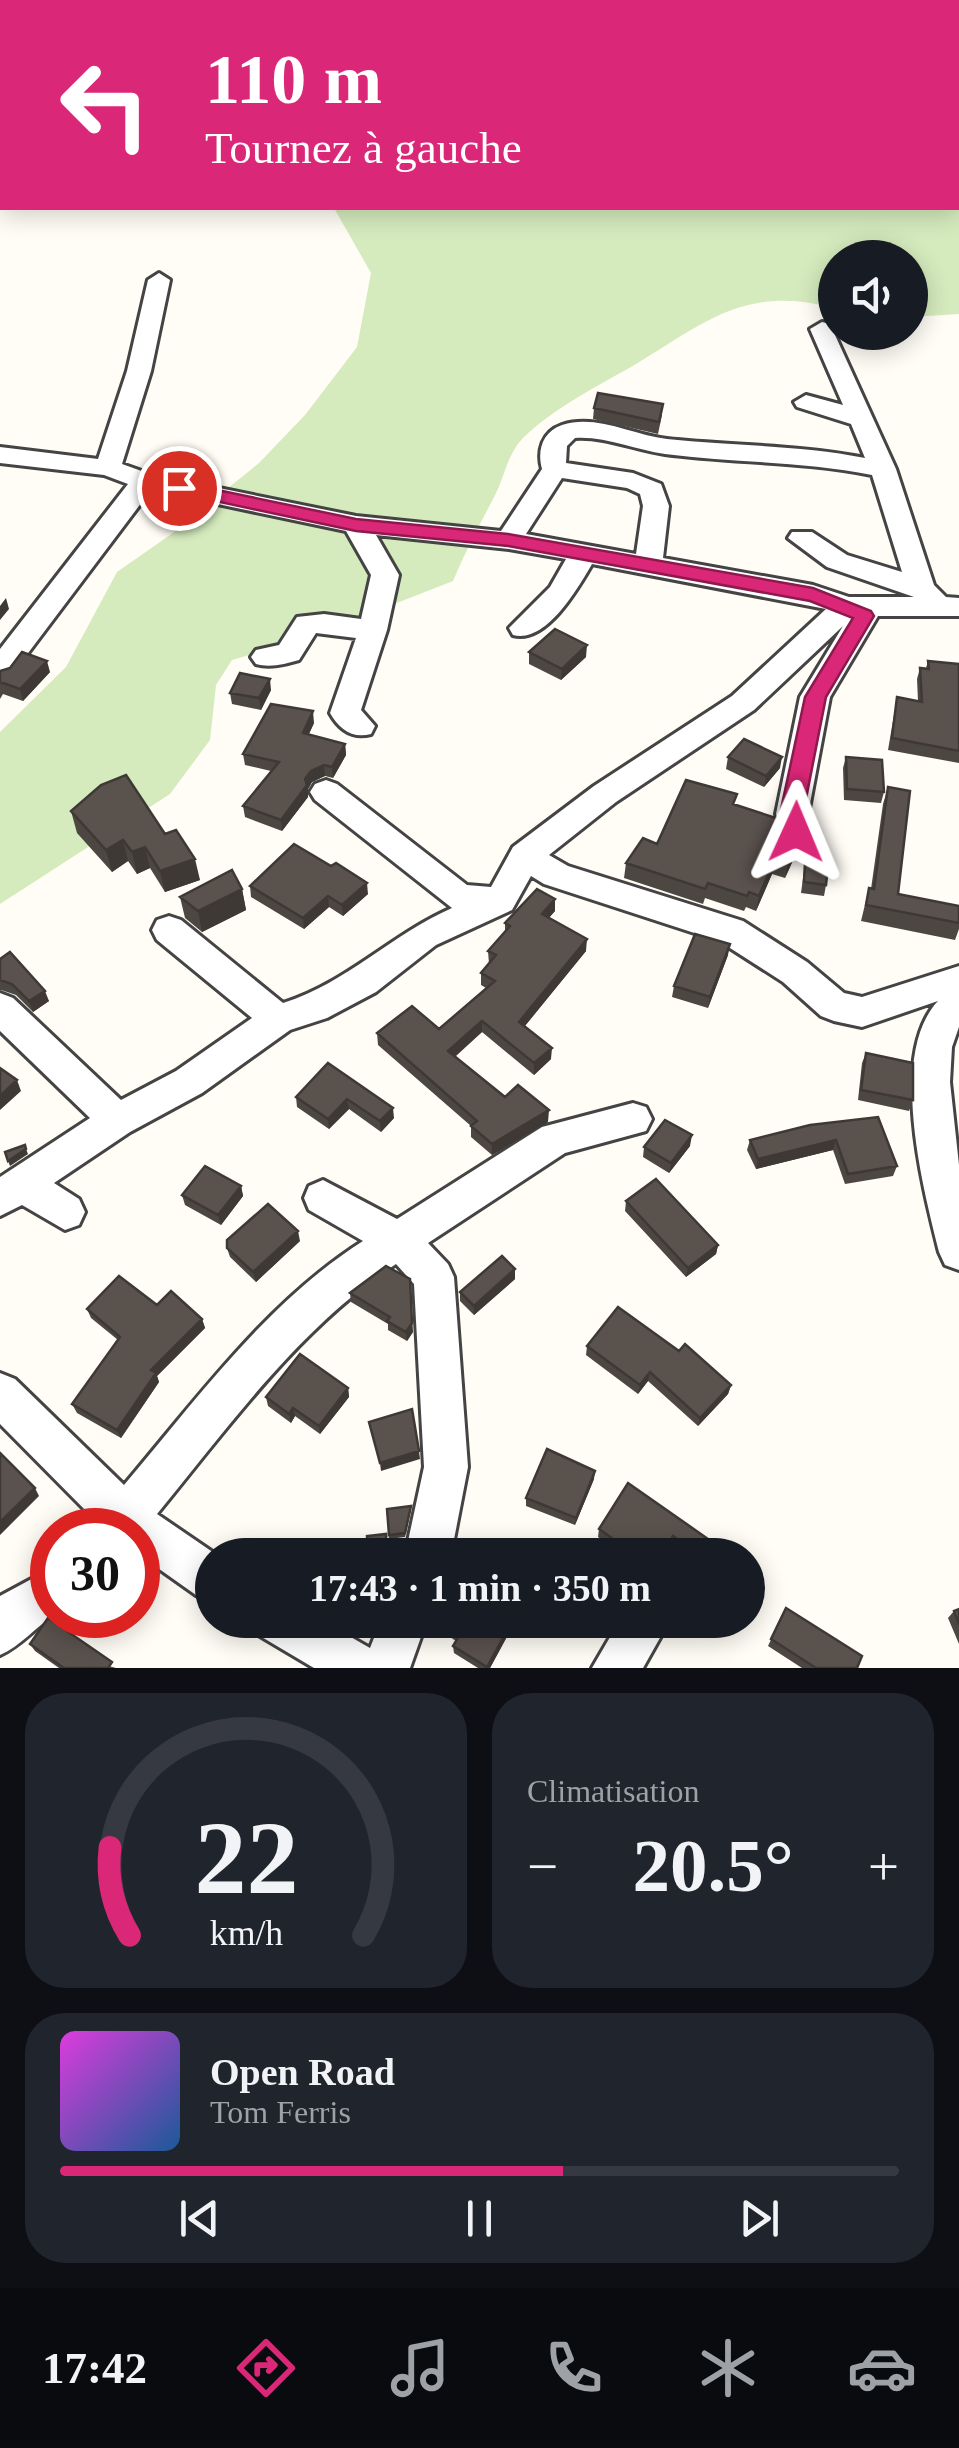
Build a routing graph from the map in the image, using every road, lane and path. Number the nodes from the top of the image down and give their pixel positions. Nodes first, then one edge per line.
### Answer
1 (159, 280) dead end
2 (831, 350) edge
3 (806, 402) dead end
4 (861, 419) junction
5 (0, 455) edge
6 (108, 468) junction
7 (555, 469) junction
8 (883, 469) junction
9 (144, 480) junction
10 (356, 525) junction
11 (802, 538) dead end
12 (508, 540) junction
13 (583, 554) junction
14 (648, 568) junction
15 (940, 601) edge
16 (847, 606) junction
17 (522, 628) dead end
18 (373, 630) junction
19 (266, 658) dead end
20 (0, 670) edge
21 (360, 726) dead end
22 (326, 792) dead end
23 (796, 832) edge
24 (526, 856) junction
25 (500, 900) junction
26 (169, 930) dead end
27 (959, 980) edge
28 (959, 1003) edge
29 (0, 1008) edge
30 (278, 1019) junction
31 (632, 1119) dead end
32 (117, 1120) junction
33 (11, 1190) edge
34 (323, 1198) dead end
35 (65, 1212) dead end
36 (401, 1242) junction
37 (959, 1252) edge
38 (0, 1394) edge
39 (105, 1508) edge
40 (133, 1508) edge
41 (432, 1538) edge
42 (160, 1548) edge
43 (195, 1569) edge
44 (30, 1604) edge
45 (0, 1632) edge
46 (308, 1638) edge
47 (397, 1638) edge
48 (635, 1638) edge
49 (360, 1668) edge
50 (386, 1668) edge
51 (616, 1668) edge

1 - 6 street
2 - 4 street
3 - 4 street
4 - 8 street
5 - 6 street
6 - 9 street
7 - 8 street
7 - 12 street
7 - 14 street
8 - 15 street
9 - 10 street
9 - 20 street
10 - 12 street
10 - 18 street
11 - 15 street
12 - 13 street
13 - 14 street
13 - 17 street
14 - 16 street
15 - 16 street
16 - 23 street
16 - 24 street
18 - 19 street
18 - 21 street
22 - 25 street
24 - 25 street
24 - 27 street
25 - 30 street
26 - 30 street
28 - 37 street
29 - 32 street
30 - 32 street
31 - 36 street
32 - 33 street
33 - 35 street
34 - 36 street
36 - 40 street
36 - 41 street
38 - 39 street
42 - 43 street
44 - 45 street
46 - 49 street
47 - 50 street
48 - 51 street

